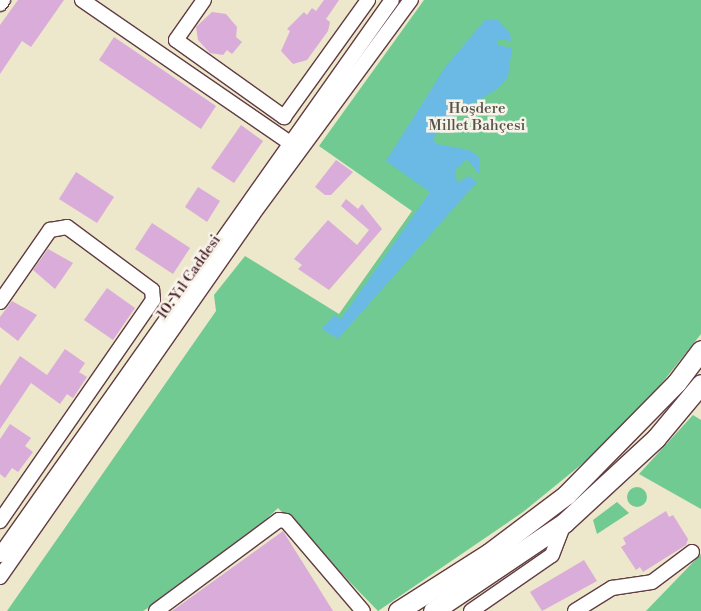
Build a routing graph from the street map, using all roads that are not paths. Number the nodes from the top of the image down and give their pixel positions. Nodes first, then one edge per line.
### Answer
1 (3, 0) edge
2 (82, 0) edge
3 (204, 0) edge
4 (368, 0) edge
5 (392, 0) edge
6 (411, 0) edge
7 (0, 4) edge
8 (294, 145) junction
9 (223, 239) junction
10 (0, 302) edge
11 (701, 350) edge
12 (701, 384) edge
13 (59, 436) junction
14 (74, 445) junction
15 (0, 522) edge
16 (564, 523) junction
17 (692, 552) dead end
18 (0, 555) edge
19 (0, 577) edge
20 (156, 611) edge
21 (363, 611) edge
22 (398, 611) edge
23 (433, 611) edge
24 (471, 611) edge
25 (575, 611) edge

1 - 7 street
2 - 8 street
3 - 4 street
5 - 8 street, 10. Yıl Caddesi
6 - 8 street, 10. Yıl Caddesi
8 - 9 street, 10. Yıl Caddesi
9 - 14 street, 10. Yıl Caddesi
9 - 19 street, 10. Yıl Caddesi
10 - 13 street
11 - 22 main road
12 - 16 main road
13 - 14 street
13 - 15 street
14 - 18 street, 10. Yıl Caddesi
16 - 23 main road
16 - 24 street
17 - 25 street
20 - 21 street

